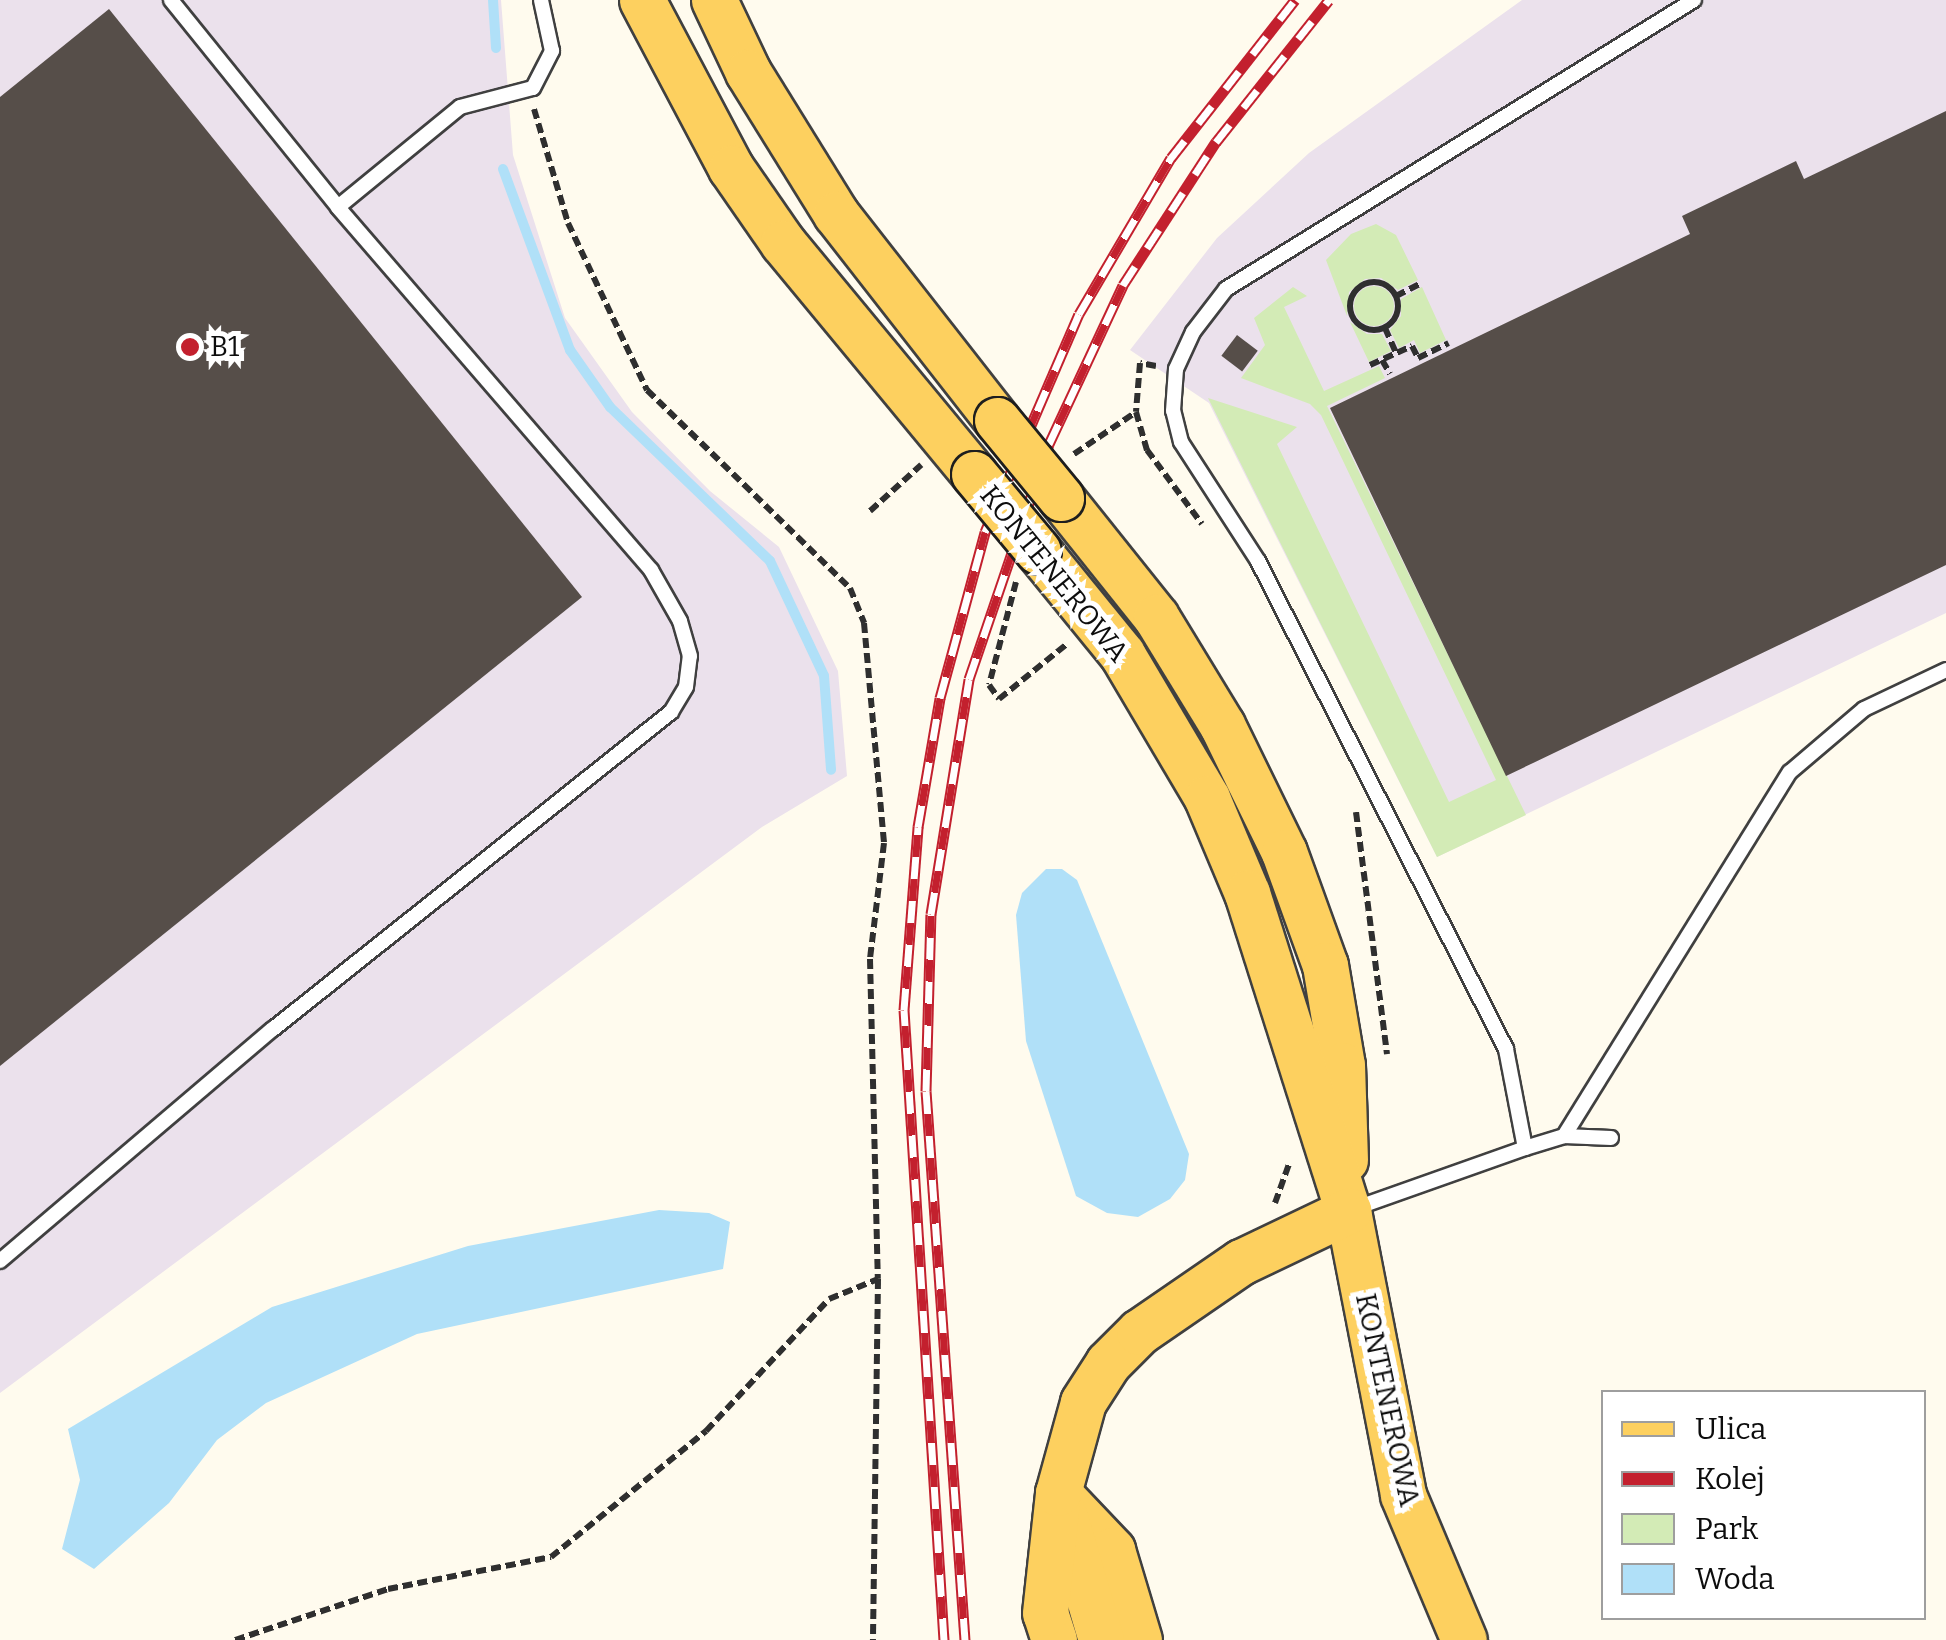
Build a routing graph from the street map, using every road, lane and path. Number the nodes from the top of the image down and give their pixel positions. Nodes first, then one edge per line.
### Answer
1 (171, 0) edge
2 (541, 0) edge
3 (642, 0) edge
4 (714, 0) edge
5 (1694, 0) edge
6 (526, 94) junction
7 (338, 207) junction
8 (1420, 284) dead end
9 (1396, 296) junction
10 (1385, 328) junction
11 (1449, 343) dead end
12 (1396, 353) junction
13 (1382, 360) junction
14 (1370, 365) dead end
15 (1176, 370) junction
16 (1390, 374) dead end
17 (912, 473) dead end
18 (870, 512) dead end
19 (1210, 534) dead end
20 (1060, 626) dead end
21 (1058, 650) dead end
22 (1083, 656) dead end
23 (1946, 670) edge
24 (1004, 696) dead end
25 (1348, 794) dead end
26 (1387, 1054) dead end
27 (1564, 1136) junction
28 (1612, 1138) dead end
29 (1525, 1148) junction
30 (1290, 1156) dead end
31 (1348, 1212) junction
32 (1264, 1214) dead end
33 (0, 1261) edge
34 (878, 1280) junction
35 (1058, 1492) junction
36 (234, 1640) edge
37 (873, 1640) edge
38 (1054, 1640) edge
39 (1100, 1640) edge
40 (1139, 1640) edge
41 (1464, 1640) edge

1 - 7 lane
2 - 6 lane
3 - 31 main road, KONTENEROWA, bridge
4 - 31 main road, KONTENEROWA, bridge
5 - 15 lane
6 - 7 lane
6 - 34 path
7 - 33 lane
8 - 9 path
9 - 10 path
9 - 10 path
10 - 12 path
11 - 12 path
12 - 13 path
13 - 14 path
13 - 16 path
15 - 19 path
15 - 29 lane
17 - 18 path
20 - 22 path
21 - 24 path
23 - 27 lane
25 - 26 path
27 - 28 lane
27 - 29 lane
29 - 31 lane
30 - 32 path
31 - 35 main road
31 - 41 main road, KONTENEROWA
34 - 36 path
34 - 37 path
35 - 38 main road
35 - 39 main road
35 - 40 main road

